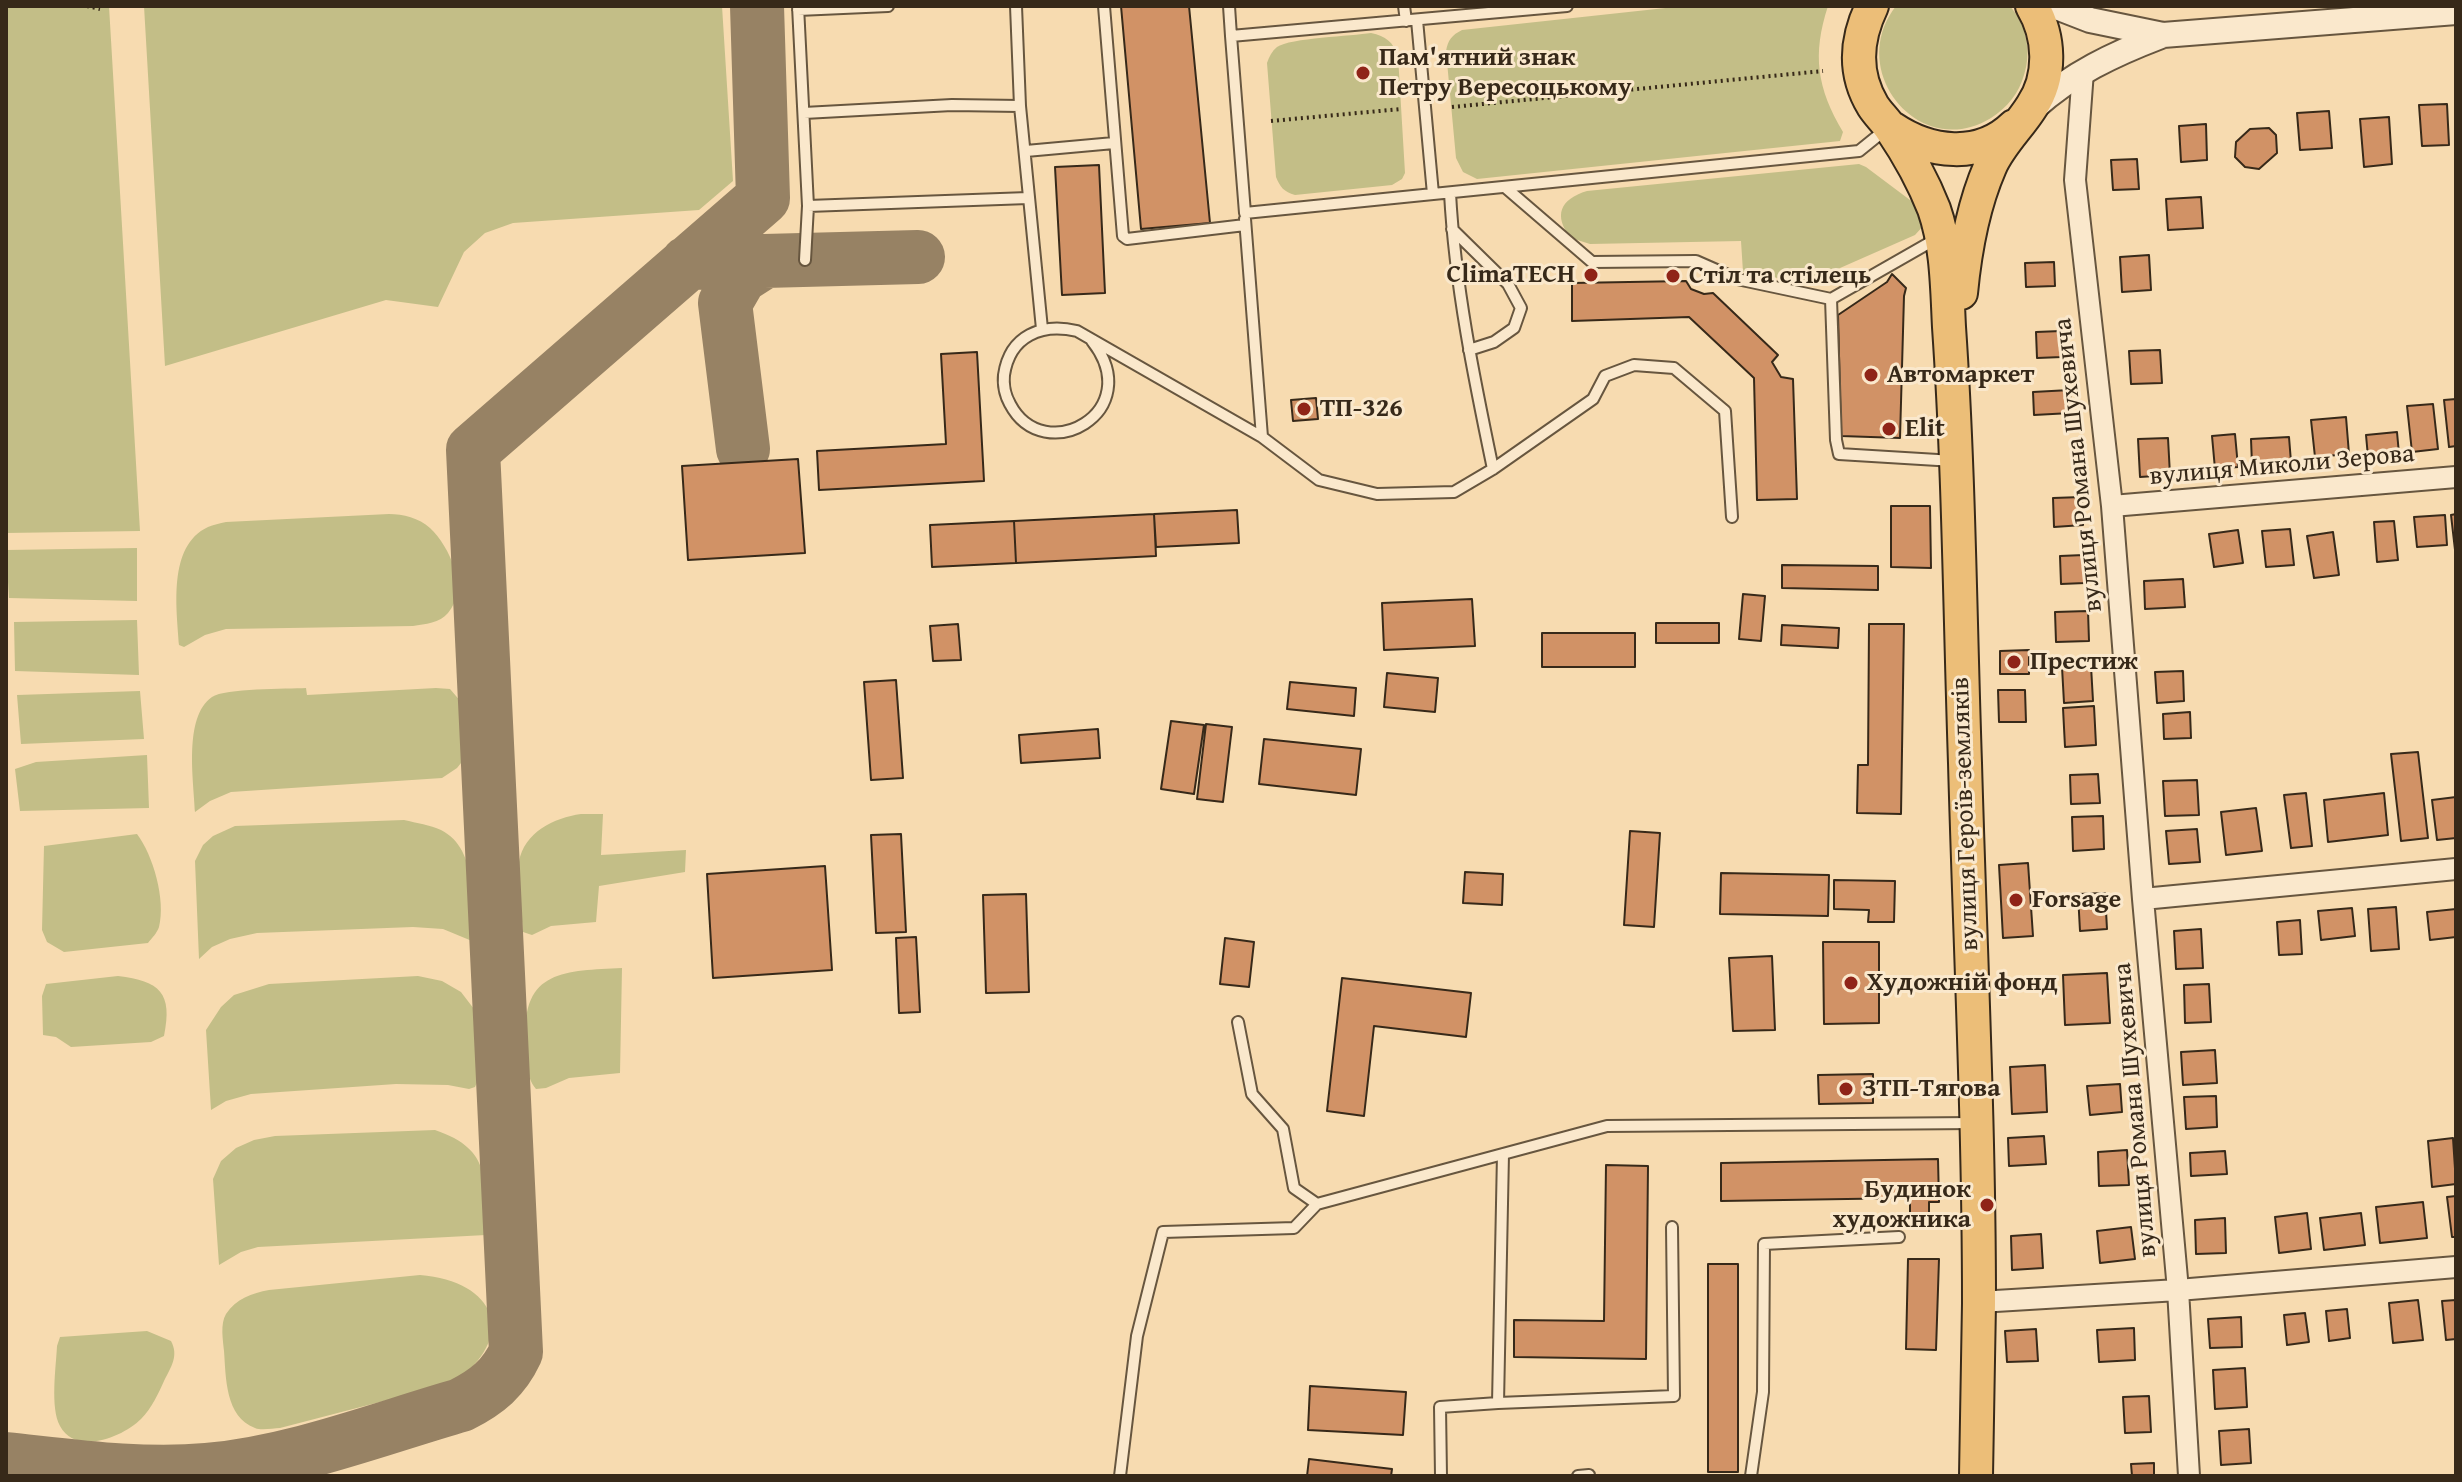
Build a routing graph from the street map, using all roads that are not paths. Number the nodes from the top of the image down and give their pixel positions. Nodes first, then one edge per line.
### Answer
1 (888, 6) edge
2 (1016, 6) edge
3 (1104, 6) edge
4 (1229, 6) edge
5 (1404, 6) edge
6 (1567, 6) edge
7 (1872, 6) edge
8 (2032, 6) edge
9 (2054, 6) edge
10 (798, 8) edge
11 (2456, 12) edge
12 (1411, 20) junction
13 (2163, 35) junction
14 (1231, 36) junction
15 (2083, 71) junction
16 (1020, 106) junction
17 (804, 113) junction
18 (2026, 115) junction
19 (1889, 126) junction
20 (1114, 143) junction
21 (1026, 151) junction
22 (1506, 188) junction
23 (1450, 193) junction
24 (1433, 194) junction
25 (1028, 198) junction
26 (808, 206) junction
27 (1245, 219) junction
28 (1452, 229) junction
29 (1941, 235) junction
30 (805, 260) dead end
31 (1831, 299) junction
32 (1042, 329) junction
33 (1092, 341) junction
34 (1469, 350) junction
35 (1954, 392) junction
36 (1262, 437) junction
37 (1955, 462) junction
38 (1493, 469) junction
39 (2456, 477) edge
40 (2112, 506) junction
41 (1732, 517) dead end
42 (2456, 869) edge
43 (2143, 899) junction
44 (1238, 1022) dead end
45 (1976, 1123) junction
46 (1503, 1154) junction
47 (1317, 1204) junction
48 (1672, 1227) dead end
49 (1899, 1237) dead end
50 (2456, 1267) edge
51 (2178, 1290) junction
52 (1979, 1302) junction
53 (1498, 1403) junction
54 (1589, 1475) edge
55 (1120, 1476) edge
56 (1441, 1476) edge
57 (1578, 1476) edge
58 (1751, 1476) edge
59 (1976, 1476) edge
60 (2189, 1476) edge

1 - 10 lane
2 - 16 lane
3 - 20 lane
4 - 14 lane
5 - 12 lane
6 - 12 lane
7 - 19 main road
8 - 18 main road
9 - 13 street
10 - 17 lane
11 - 13 street
12 - 14 lane
12 - 24 lane
13 - 15 street
14 - 27 lane
15 - 18 street
15 - 40 street, вулиця Романа Шухевича
16 - 17 lane
16 - 21 lane
17 - 26 lane
18 - 19 main road
18 - 35 main road
19 - 22 lane
19 - 29 main road
20 - 21 lane
20 - 27 lane
21 - 25 lane
22 - 23 lane
22 - 31 lane
23 - 24 lane
23 - 28 lane
24 - 27 lane
25 - 26 lane
25 - 32 lane
26 - 30 lane
27 - 36 lane
28 - 34 lane
28 - 34 lane
29 - 31 lane
29 - 35 main road
31 - 37 lane
32 - 33 lane
32 - 33 lane
33 - 36 lane
34 - 38 lane
35 - 37 main road, вулиця Героїв-земляків
36 - 38 lane
37 - 45 main road, вулиця Героїв-земляків
38 - 41 lane
39 - 40 street, вулиця Миколи Зерова
40 - 43 street, вулиця Романа Шухевича
42 - 43 street
43 - 51 street, вулиця Романа Шухевича
44 - 47 lane
45 - 46 lane
45 - 52 main road, вулиця Героїв-земляків
46 - 47 lane
46 - 53 lane
47 - 55 lane
48 - 53 lane
49 - 58 lane
50 - 51 street
51 - 52 street
51 - 60 street, вулиця Романа Шухевича
52 - 59 main road, вулиця Героїв-земляків
53 - 56 lane
54 - 57 lane

